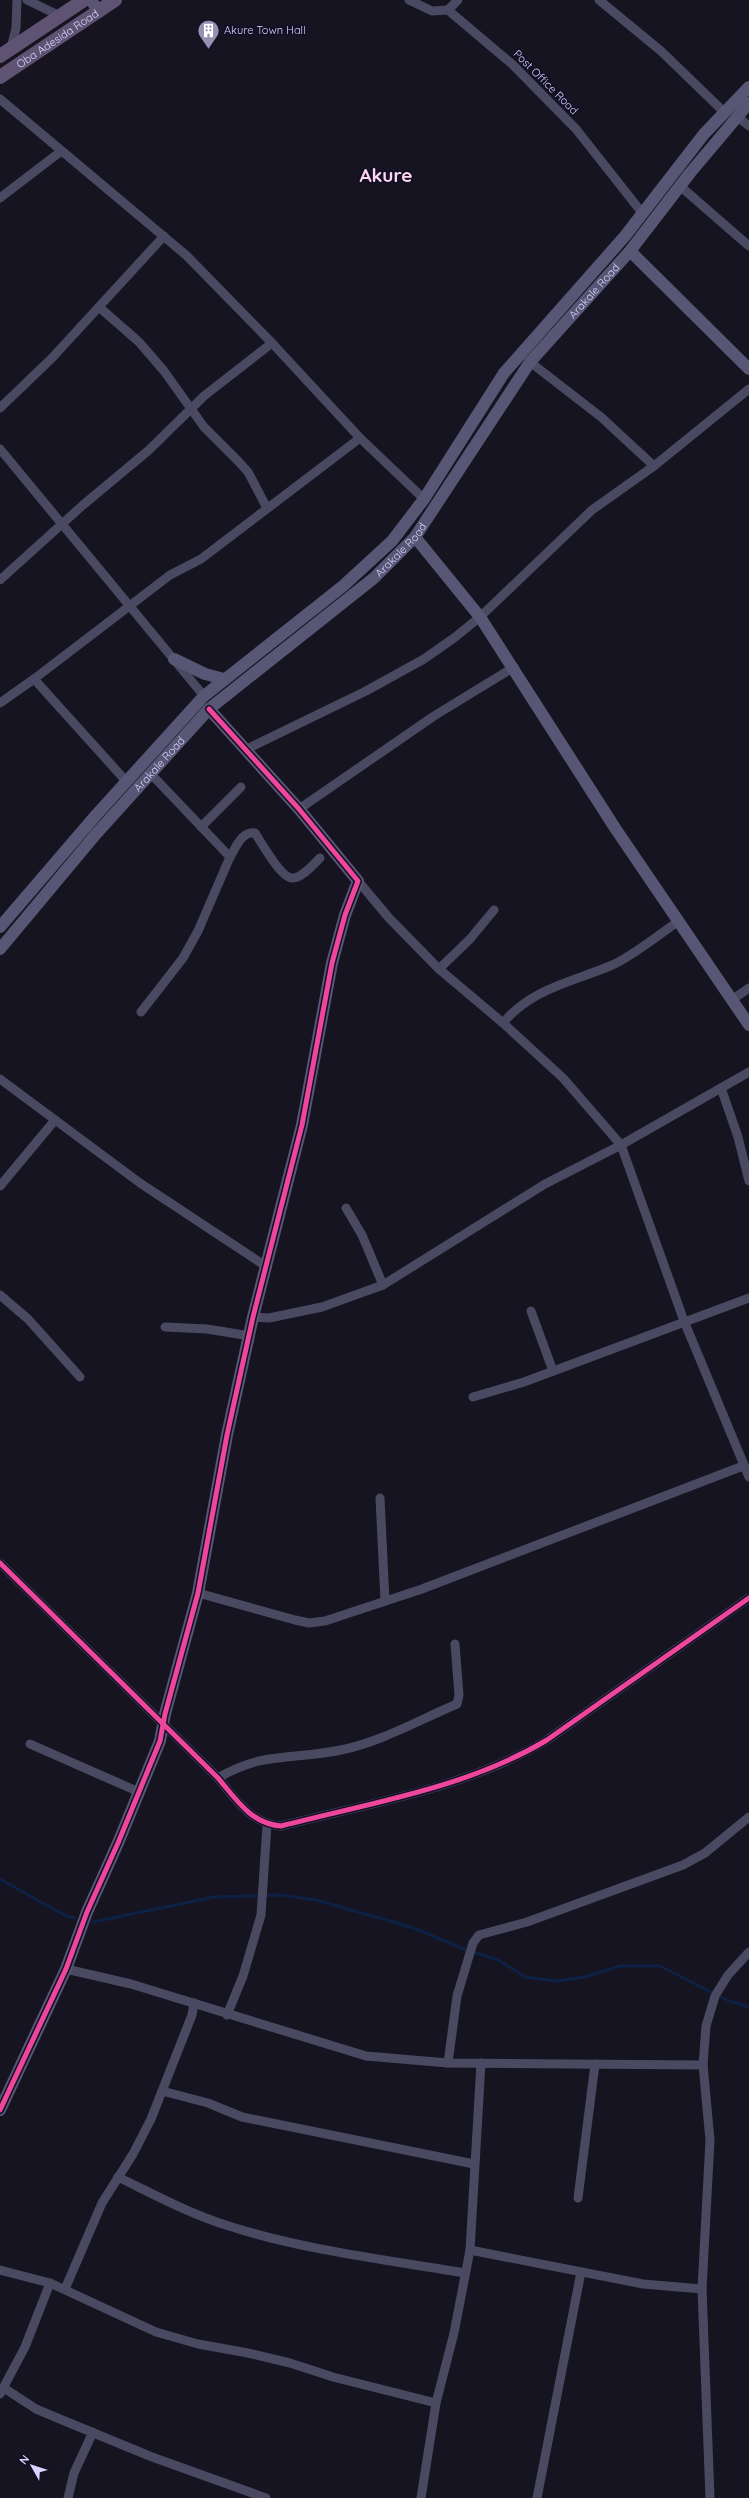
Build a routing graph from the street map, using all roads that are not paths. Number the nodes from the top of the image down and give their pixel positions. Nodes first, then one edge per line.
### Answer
1 (17, 0) edge
2 (28, 0) edge
3 (66, 0) edge
4 (84, 0) edge
5 (409, 0) edge
6 (458, 0) edge
7 (599, 0) edge
8 (103, 3) edge
9 (448, 10) junction
10 (61, 15) junction
11 (5, 52) edge
12 (0, 77) edge
13 (749, 87) edge
14 (0, 99) edge
15 (749, 104) edge
16 (724, 112) junction
17 (737, 116) junction
18 (749, 126) edge
19 (60, 152) junction
20 (680, 186) junction
21 (0, 198) edge
22 (643, 214) junction
23 (164, 236) junction
24 (749, 246) edge
25 (630, 251) junction
26 (99, 307) junction
27 (272, 343) junction
28 (530, 362) junction
29 (749, 369) edge
30 (749, 389) edge
31 (0, 408) edge
32 (191, 409) junction
33 (470, 425) junction
34 (483, 433) junction
35 (360, 438) junction
36 (0, 449) edge
37 (654, 466) junction
38 (424, 499) junction
39 (267, 508) junction
40 (63, 524) junction
41 (415, 537) junction
42 (0, 580) edge
43 (129, 607) junction
44 (312, 610) junction
45 (480, 617) junction
46 (320, 621) junction
47 (174, 659) junction
48 (514, 667) junction
49 (224, 679) junction
50 (34, 680) junction
51 (204, 696) junction
52 (0, 703) edge
53 (209, 709) junction
54 (247, 749) junction
55 (150, 773) junction
56 (126, 781) junction
57 (241, 788) dead end
58 (299, 809) junction
59 (201, 827) junction
60 (230, 857) junction
61 (320, 858) dead end
62 (38, 881) junction
63 (358, 881) junction
64 (48, 889) junction
65 (494, 910) dead end
66 (679, 921) junction
67 (0, 927) edge
68 (0, 948) edge
69 (439, 969) junction
70 (749, 988) edge
71 (733, 999) junction
72 (141, 1012) dead end
73 (503, 1023) junction
74 (749, 1025) edge
75 (749, 1072) edge
76 (0, 1079) edge
77 (721, 1088) junction
78 (54, 1120) junction
79 (621, 1145) junction
80 (748, 1171) edge
81 (749, 1181) edge
82 (0, 1186) edge
83 (346, 1208) dead end
84 (267, 1267) junction
85 (383, 1285) junction
86 (0, 1295) edge
87 (749, 1298) edge
88 (531, 1311) dead end
89 (253, 1317) junction
90 (684, 1321) junction
91 (165, 1327) dead end
92 (250, 1336) junction
93 (553, 1371) junction
94 (80, 1377) dead end
95 (473, 1397) dead end
96 (743, 1466) junction
97 (749, 1477) edge
98 (380, 1498) dead end
99 (0, 1563) edge
100 (8, 1570) junction
101 (0, 1577) edge
102 (198, 1594) junction
103 (749, 1598) edge
104 (385, 1601) junction
105 (455, 1644) dead end
106 (164, 1725) junction
107 (30, 1744) dead end
108 (218, 1778) junction
109 (139, 1792) junction
110 (749, 1817) edge
111 (267, 1825) junction
112 (749, 1952) edge
113 (66, 1969) junction
114 (194, 2004) junction
115 (227, 2015) junction
116 (448, 2063) junction
117 (481, 2063) junction
118 (595, 2064) junction
119 (703, 2066) junction
120 (162, 2091) junction
121 (0, 2110) edge
122 (474, 2164) junction
123 (118, 2177) junction
124 (578, 2198) dead end
125 (470, 2250) junction
126 (0, 2270) edge
127 (581, 2272) junction
128 (465, 2273) junction
129 (50, 2283) junction
130 (65, 2289) junction
131 (702, 2289) junction
132 (2, 2391) edge
133 (436, 2403) junction
134 (93, 2432) junction
135 (68, 2498) edge
136 (266, 2498) edge
137 (421, 2498) edge
138 (537, 2498) edge
139 (710, 2498) edge

1 - 11 street
2 - 10 street
3 - 10 main road
4 - 10 main road
5 - 9 street
6 - 9 street
7 - 16 street
8 - 12 main road, Oba Adesida Road
9 - 22 street, Post Office Road
10 - 11 main road
13 - 16 main road, Arakale Road
14 - 19 street
15 - 17 main road, Arakale Road
16 - 22 main road, Arakale Road
17 - 18 street
17 - 20 main road, Arakale Road
19 - 21 street
19 - 23 street
20 - 24 street
20 - 25 main road, Arakale Road
22 - 33 main road, Arakale Road
23 - 26 street
23 - 27 street
25 - 28 main road, Arakale Road
25 - 29 main road
26 - 31 street
26 - 32 street
27 - 32 street
27 - 35 street
28 - 34 main road, Arakale Road
28 - 37 street
30 - 37 street
32 - 39 street
32 - 40 street
33 - 34 main road
33 - 38 main road, Arakale Road
34 - 41 main road, Arakale Road
35 - 38 street
35 - 39 street
36 - 40 street
37 - 45 street
38 - 44 main road, Arakale Road
39 - 43 street
40 - 42 street
40 - 43 street
41 - 45 main road
41 - 46 main road, Arakale Road
43 - 47 street
43 - 50 street
44 - 46 main road
44 - 49 main road, Arakale Road
45 - 48 main road
45 - 54 street
46 - 53 main road, Arakale Road
47 - 49 main road
47 - 51 street
48 - 58 street
48 - 66 main road
49 - 51 main road, Arakale Road
50 - 52 street
50 - 56 street
51 - 56 main road, Arakale Road
53 - 54 main road
53 - 55 main road, Arakale Road
54 - 58 main road
55 - 59 street
55 - 64 main road, Arakale Road
56 - 62 main road, Arakale Road
57 - 59 street
58 - 63 main road
59 - 60 street
60 - 61 street
60 - 72 street
62 - 64 main road
62 - 67 main road, Arakale Road
63 - 69 street
63 - 84 main road
64 - 68 main road, Arakale Road
65 - 69 street
66 - 71 main road
66 - 73 street
69 - 73 street
70 - 71 street
71 - 74 main road
73 - 79 street
75 - 77 street
76 - 78 street
77 - 79 street
77 - 80 street
78 - 82 street
78 - 84 street
79 - 85 street
79 - 90 street
80 - 81 street
83 - 85 street
84 - 89 main road
85 - 89 street
86 - 94 street
87 - 90 street
88 - 93 street
89 - 92 main road
90 - 93 street
90 - 96 street
91 - 92 street
92 - 102 main road
93 - 95 street
96 - 97 street
96 - 104 street
98 - 104 street
99 - 100 street
100 - 101 street
100 - 106 street
102 - 104 street
102 - 106 main road
103 - 111 street
105 - 108 street
106 - 108 street
106 - 109 main road
107 - 109 street
108 - 111 street
109 - 113 main road
110 - 116 street
111 - 115 street
112 - 119 street
113 - 114 street
113 - 121 main road
114 - 115 street
114 - 120 street
115 - 116 street
116 - 117 street
117 - 118 street
117 - 122 street
118 - 119 street
118 - 124 street
119 - 131 street
120 - 122 street
120 - 123 street
122 - 125 street
123 - 128 street
123 - 130 street
125 - 127 street
125 - 128 street
126 - 129 street
127 - 131 street
127 - 138 street
128 - 133 street
129 - 130 street
129 - 132 street
130 - 133 street
131 - 139 street
132 - 134 street
133 - 137 street
134 - 135 street
134 - 136 street

